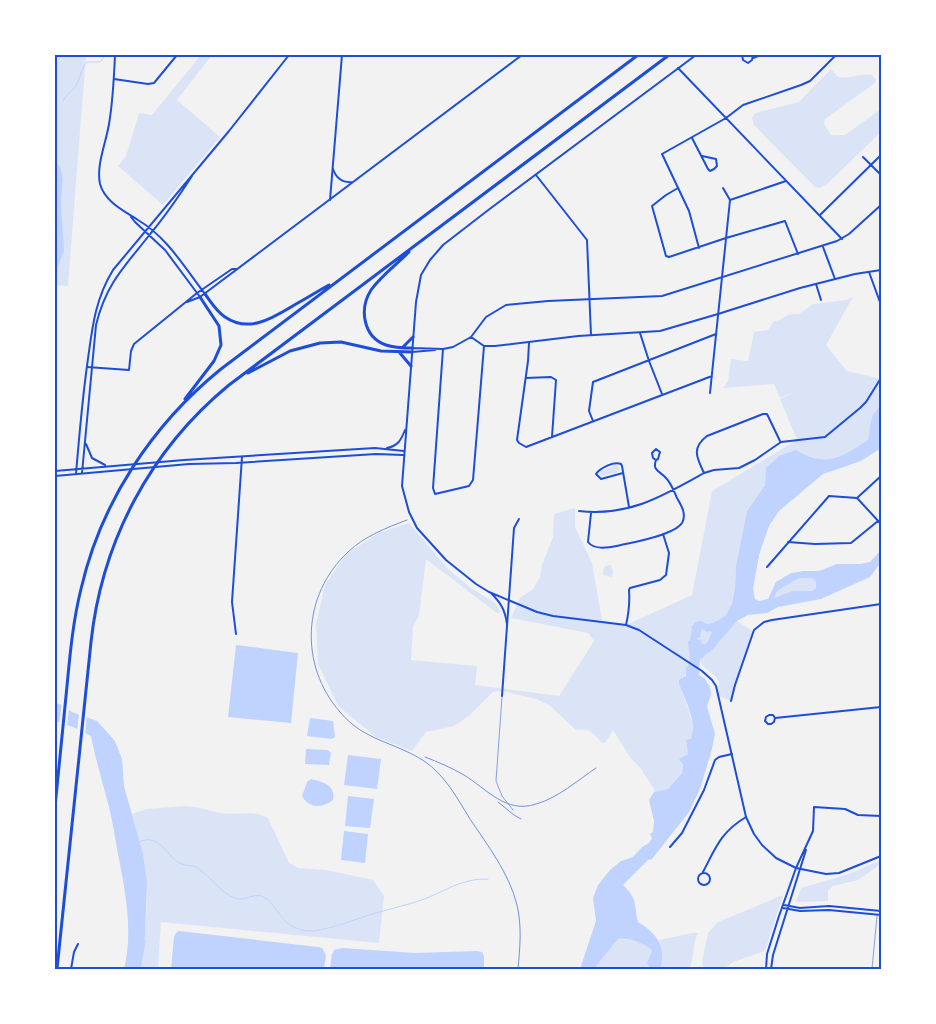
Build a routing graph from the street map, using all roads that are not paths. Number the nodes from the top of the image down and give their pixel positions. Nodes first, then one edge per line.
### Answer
1 (115, 55) edge
2 (177, 55) edge
3 (288, 55) edge
4 (342, 55) edge
5 (522, 55) edge
6 (638, 55) edge
7 (669, 55) edge
8 (696, 55) edge
9 (742, 55) edge
10 (761, 55) edge
11 (836, 55) edge
12 (753, 57) edge
13 (678, 68) junction
14 (114, 79) junction
15 (726, 118) junction
16 (692, 138) junction
17 (881, 155) edge
18 (702, 156) junction
19 (863, 157) dead end
20 (871, 165) junction
21 (333, 169) junction
22 (196, 170) junction
23 (536, 175) junction
24 (881, 175) edge
25 (355, 181) junction
26 (786, 181) junction
27 (678, 188) junction
28 (723, 188) dead end
29 (330, 200) junction
30 (730, 200) junction
31 (881, 205) edge
32 (819, 215) junction
33 (132, 217) junction
34 (148, 228) junction
35 (153, 231) junction
36 (145, 232) junction
37 (149, 235) junction
38 (726, 238) junction
39 (842, 239) junction
40 (421, 241) junction
41 (823, 246) junction
42 (699, 248) junction
43 (798, 254) junction
44 (237, 269) junction
45 (881, 270) edge
46 (868, 272) junction
47 (722, 278) junction
48 (341, 279) junction
49 (835, 279) junction
50 (816, 284) junction
51 (201, 290) junction
52 (197, 293) junction
53 (205, 294) junction
54 (200, 297) junction
55 (588, 300) junction
56 (821, 300) dead end
57 (186, 302) junction
58 (881, 305) edge
59 (718, 314) junction
60 (640, 332) junction
61 (716, 334) junction
62 (591, 335) junction
63 (414, 337) junction
64 (471, 337) junction
65 (529, 343) junction
66 (484, 346) junction
67 (402, 348) junction
68 (443, 349) junction
69 (413, 350) junction
70 (399, 352) junction
71 (649, 361) junction
72 (411, 366) junction
73 (87, 367) junction
74 (92, 367) junction
75 (241, 376) junction
76 (712, 376) junction
77 (526, 378) junction
78 (881, 378) edge
79 (710, 393) dead end
80 (662, 394) junction
81 (179, 407) junction
82 (593, 421) junction
83 (406, 428) junction
84 (552, 437) junction
85 (85, 441) junction
86 (781, 442) junction
87 (384, 449) junction
88 (404, 451) junction
89 (404, 455) junction
90 (242, 457) junction
91 (656, 460) dead end
92 (242, 463) junction
93 (107, 466) junction
94 (77, 469) junction
95 (82, 469) junction
96 (55, 471) edge
97 (623, 473) junction
98 (76, 474) junction
99 (82, 474) junction
100 (704, 474) junction
101 (55, 476) edge
102 (881, 476) edge
103 (674, 490) junction
104 (857, 498) junction
105 (629, 507) junction
106 (579, 511) dead end
107 (592, 513) junction
108 (519, 519) dead end
109 (878, 522) junction
110 (881, 524) edge
111 (662, 534) junction
112 (788, 542) junction
113 (767, 567) dead end
114 (489, 592) junction
115 (509, 600) junction
116 (881, 604) edge
117 (507, 624) junction
118 (626, 625) junction
119 (236, 634) dead end
120 (502, 696) joint
121 (732, 701) dead end
122 (881, 707) edge
123 (775, 718) dead end
124 (732, 754) junction
125 (55, 807) edge
126 (513, 810) dead end
127 (881, 816) edge
128 (746, 817) junction
129 (670, 847) dead end
130 (806, 848) junction
131 (881, 856) edge
132 (796, 868) junction
133 (801, 870) junction
134 (703, 872) junction
135 (784, 905) junction
136 (783, 908) junction
137 (788, 908) junction
138 (877, 911) junction
139 (881, 912) edge
140 (877, 915) junction
141 (881, 915) edge
142 (78, 944) dead end
143 (57, 969) edge
144 (71, 969) edge
145 (766, 969) edge
146 (771, 969) edge
147 (872, 969) edge

1 - 14 street
2 - 14 street
3 - 22 street
4 - 21 street
5 - 25 street
6 - 48 highway
7 - 40 highway
8 - 13 street
9 - 12 street
10 - 12 street
11 - 15 street
13 - 15 street
13 - 23 street
14 - 33 street
15 - 16 street
15 - 26 street
16 - 18 street
16 - 27 street
17 - 20 street
18 - 18 street
19 - 20 street
20 - 24 street
20 - 32 street
21 - 25 street
21 - 29 street
22 - 34 street
22 - 35 street
23 - 55 street
23 - 63 street
25 - 29 street
26 - 30 street
26 - 32 street
27 - 42 street
27 - 42 street
28 - 30 street
29 - 44 street
30 - 38 street
31 - 39 street
32 - 39 street
33 - 34 street
33 - 36 street
34 - 35 street
34 - 36 street
35 - 37 street
35 - 51 street
36 - 37 street
36 - 73 street
37 - 52 street
37 - 74 street
38 - 42 street
38 - 43 street
38 - 47 street
39 - 41 street
40 - 67 highway
40 - 75 highway
41 - 43 street
41 - 49 street
43 - 47 street
44 - 51 street
44 - 53 street
45 - 46 street
46 - 49 street
46 - 58 street
47 - 55 street
47 - 59 street
48 - 53 highway
48 - 81 highway
49 - 50 street
50 - 56 street
50 - 59 street
51 - 52 street
51 - 53 street
52 - 54 street
52 - 57 street
53 - 54 street
54 - 57 street
54 - 81 highway
55 - 62 street
55 - 64 street
57 - 74 street
59 - 60 street
59 - 61 street
60 - 62 street
60 - 71 street
61 - 71 street
61 - 76 street
62 - 65 street
63 - 67 highway
63 - 69 street
64 - 66 street
64 - 68 street
65 - 66 street
65 - 77 street
66 - 68 street
67 - 69 highway
68 - 69 street
69 - 70 highway
69 - 72 street
70 - 72 highway
70 - 75 highway
71 - 80 street
71 - 82 street
72 - 83 street
73 - 74 street
73 - 94 street
74 - 85 street
75 - 143 highway
76 - 79 street
76 - 80 street
77 - 84 street
77 - 84 street
78 - 86 street
80 - 82 street
81 - 125 highway
82 - 84 street
83 - 87 street
83 - 88 street
85 - 93 street
85 - 95 street
86 - 100 street
86 - 100 street
87 - 88 street
87 - 90 street
88 - 89 street
89 - 92 street
89 - 114 street
90 - 92 street
90 - 93 street
91 - 103 street
92 - 99 street
92 - 119 street
93 - 95 street
94 - 95 street
94 - 96 street
94 - 98 street
95 - 99 street
97 - 97 street
97 - 105 street
98 - 99 street
98 - 101 street
100 - 103 street
102 - 104 street
103 - 105 street
103 - 111 street
104 - 109 street
104 - 112 street
105 - 107 street
106 - 107 street
107 - 111 street
108 - 115 street
109 - 110 street
109 - 112 street
111 - 118 street
112 - 113 street
114 - 115 street
114 - 117 street
115 - 117 street
115 - 118 street
116 - 121 street
117 - 120 street
118 - 124 street
120 - 126 lane
122 - 123 street
124 - 128 street
124 - 129 street
127 - 130 street
128 - 132 street
128 - 134 street
130 - 132 street
130 - 133 street
131 - 133 street
132 - 133 street
132 - 135 street
133 - 137 street
134 - 134 street
135 - 136 street
135 - 137 street
136 - 137 street
136 - 145 street
137 - 138 street
137 - 140 street
137 - 146 street
138 - 139 street
138 - 140 lane
140 - 141 street
140 - 147 lane
142 - 144 street

